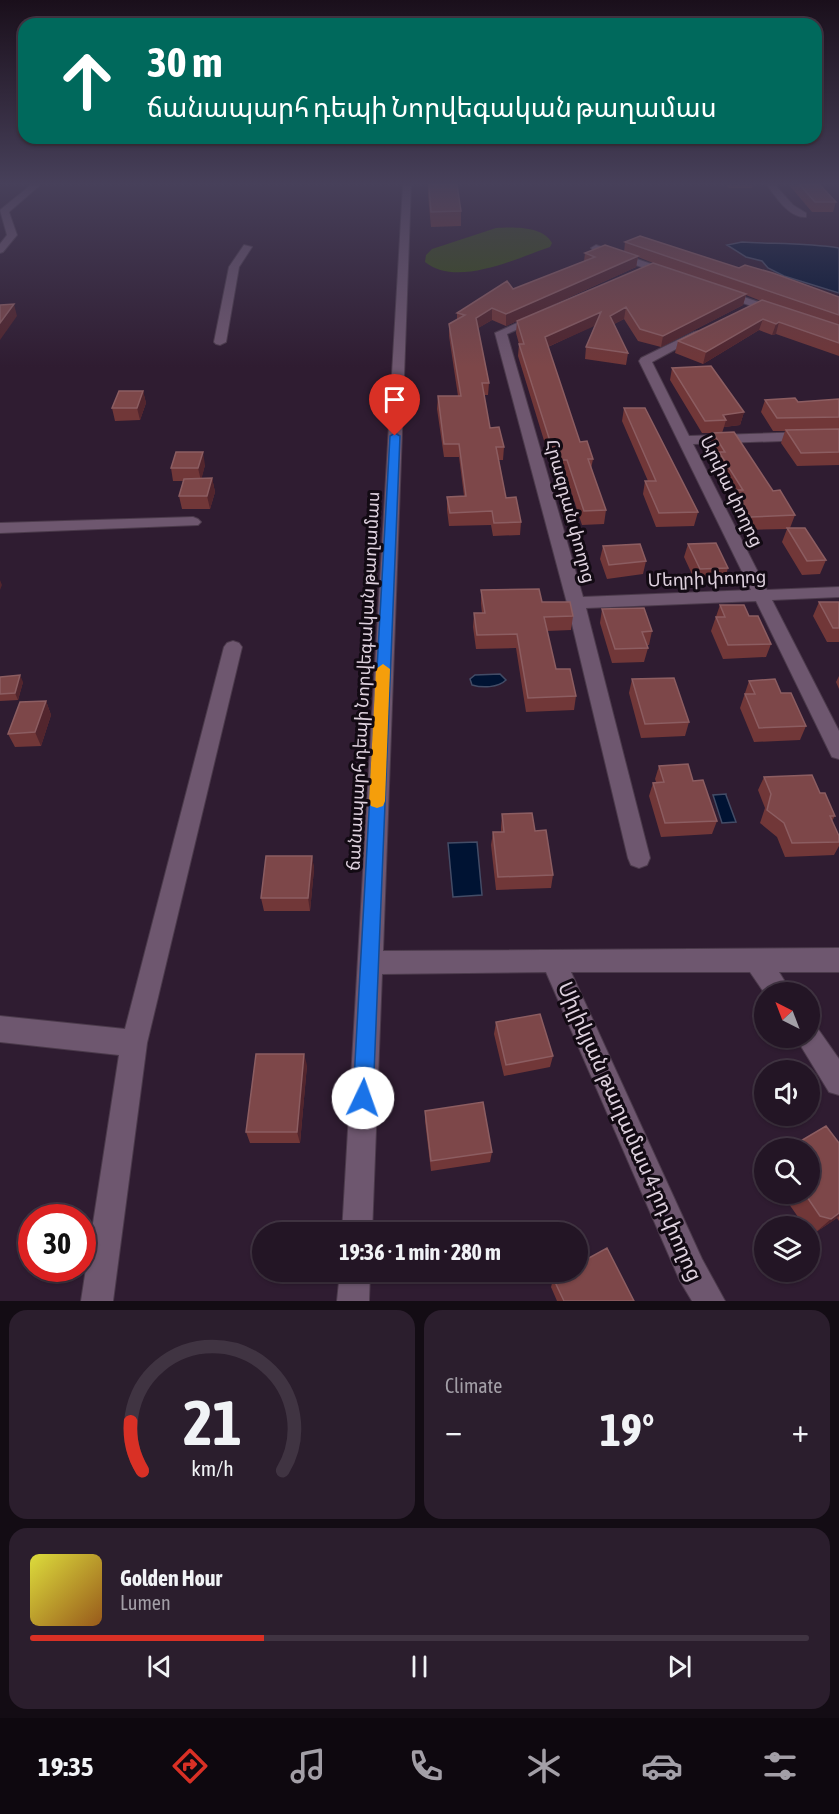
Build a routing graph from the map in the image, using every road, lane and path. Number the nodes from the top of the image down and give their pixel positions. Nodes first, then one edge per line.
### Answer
1 (404, 246) edge
2 (248, 247) dead end
3 (596, 248) edge
4 (651, 267) junction
5 (629, 277) edge
6 (683, 279) edge
7 (715, 290) edge
8 (758, 305) junction
9 (555, 309) edge
10 (737, 315) edge
11 (788, 315) edge
12 (717, 325) edge
13 (220, 342) dead end
14 (839, 435) edge
15 (686, 440) junction
16 (193, 522) dead end
17 (0, 528) edge
18 (839, 592) edge
19 (761, 596) junction
20 (576, 603) junction
21 (233, 647) dead end
22 (839, 751) edge
23 (639, 858) dead end
24 (553, 960) junction
25 (756, 960) junction
26 (839, 960) edge
27 (369, 963) junction
28 (771, 982) edge
29 (0, 1029) edge
30 (134, 1043) junction
31 (816, 1048) edge
32 (839, 1082) edge
33 (357, 1222) edge
34 (354, 1282) edge
35 (97, 1301) edge
36 (353, 1301) edge
37 (709, 1301) edge

1 - 27 street, ճանապարհ դեպի Նորվեգական թաղամաս
2 - 13 street
3 - 4 street
4 - 5 street
4 - 6 street
7 - 8 street
8 - 10 street
8 - 11 street
9 - 20 street, Հրազդան փողոց
12 - 15 street, Արփա փողոց
14 - 15 street
15 - 19 street, Արփա փողոց
16 - 17 street
18 - 19 street, Մեղրի փողոց
19 - 20 street, Մեղրի փողոց
19 - 22 street, Արփա փողոց
20 - 23 street, Հրազդան փողոց
21 - 30 street
24 - 25 street
24 - 27 street
24 - 37 street, Սիլիկյան թաղամաս 4-րդ փողոց
25 - 26 street
25 - 28 street
27 - 33 street, ճանապարհ դեպի Նորվեգական թաղամաս
29 - 30 street
30 - 35 street
31 - 32 street
34 - 36 street

